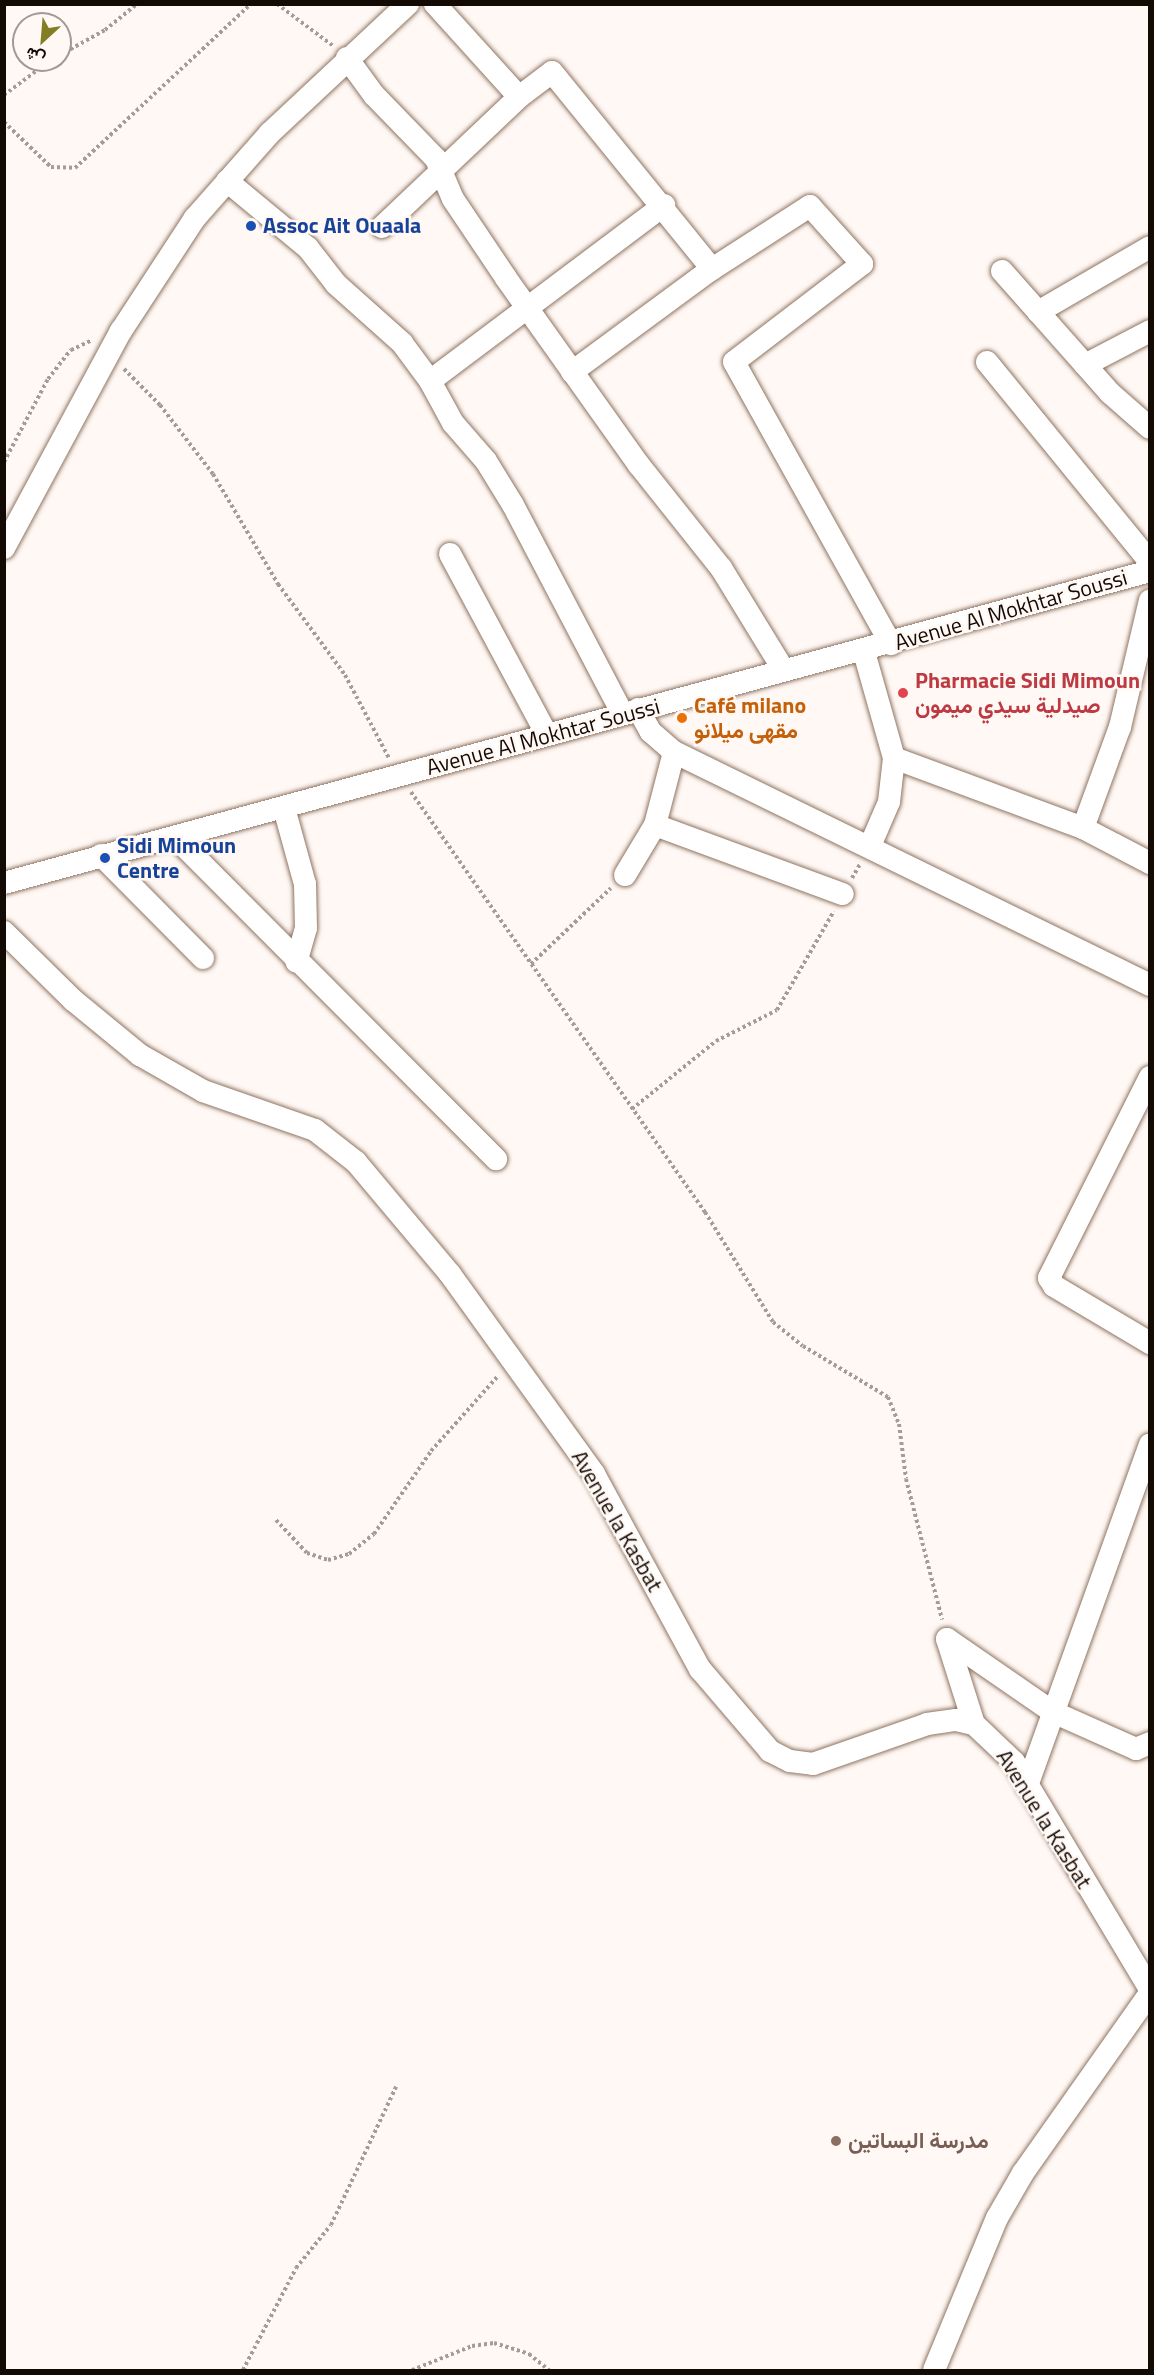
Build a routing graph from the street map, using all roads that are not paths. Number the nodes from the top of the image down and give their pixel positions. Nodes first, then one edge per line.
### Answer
1 (408, 4) edge
2 (435, 4) edge
3 (347, 58) junction
4 (519, 97) junction
5 (440, 171) junction
6 (227, 182) junction
7 (664, 205) junction
8 (382, 227) dead end
9 (1149, 247) edge
10 (712, 269) junction
11 (1002, 271) dead end
12 (526, 308) junction
13 (1038, 312) junction
14 (1149, 332) edge
15 (987, 362) dead end
16 (1085, 366) junction
17 (572, 372) junction
18 (430, 381) junction
19 (1149, 428) edge
20 (4, 548) edge
21 (450, 554) dead end
22 (1149, 562) edge
23 (1149, 571) edge
24 (1149, 600) edge
25 (891, 644) junction
26 (864, 652) junction
27 (783, 669) junction
28 (630, 711) junction
29 (546, 733) junction
30 (674, 752) junction
31 (894, 758) junction
32 (284, 808) junction
33 (655, 825) junction
34 (1083, 828) junction
35 (175, 837) junction
36 (870, 846) junction
37 (101, 855) junction
38 (1149, 863) edge
39 (625, 875) road end
40 (4, 883) edge
41 (843, 894) road end
42 (4, 932) edge
43 (203, 958) dead end
44 (296, 962) junction
45 (1149, 985) edge
46 (1149, 1077) edge
47 (496, 1159) dead end
48 (1149, 1343) edge
49 (1149, 1444) edge
50 (1053, 1712) junction
51 (974, 1724) junction
52 (1149, 1743) edge
53 (1027, 1786) junction
54 (1148, 1982) edge
55 (933, 2370) edge

1 - 3 street
2 - 4 street
3 - 5 street
3 - 6 street
4 - 5 street
4 - 7 street
5 - 8 street
5 - 12 street
6 - 18 street
6 - 20 street
7 - 10 street
7 - 12 street
9 - 13 street
10 - 17 street
10 - 25 street
11 - 13 street
12 - 17 street
12 - 18 street
13 - 16 street
14 - 16 street
15 - 22 street
16 - 19 street
17 - 27 street
18 - 28 street
21 - 29 street
23 - 25 street, Avenue Al Mokhtar Soussi
24 - 34 street
25 - 26 street, Avenue Al Mokhtar Soussi
26 - 27 street, Avenue Al Mokhtar Soussi
26 - 31 street
27 - 28 street, Avenue Al Mokhtar Soussi
28 - 29 street, Avenue Al Mokhtar Soussi
28 - 30 street
29 - 32 street, Avenue Al Mokhtar Soussi
30 - 33 street
30 - 36 street
31 - 34 street
31 - 36 street
32 - 35 street, Avenue Al Mokhtar Soussi
32 - 44 street
33 - 39 street
33 - 41 street
34 - 38 street
35 - 37 street, Avenue Al Mokhtar Soussi
35 - 44 street
36 - 45 street
37 - 40 street, Avenue Al Mokhtar Soussi
37 - 43 street
42 - 51 street, Avenue la Kasbat
44 - 47 street
46 - 48 street
49 - 50 street
50 - 51 street
50 - 52 street
50 - 53 street
51 - 53 street, Avenue la Kasbat
53 - 54 street, Avenue la Kasbat
54 - 55 street

